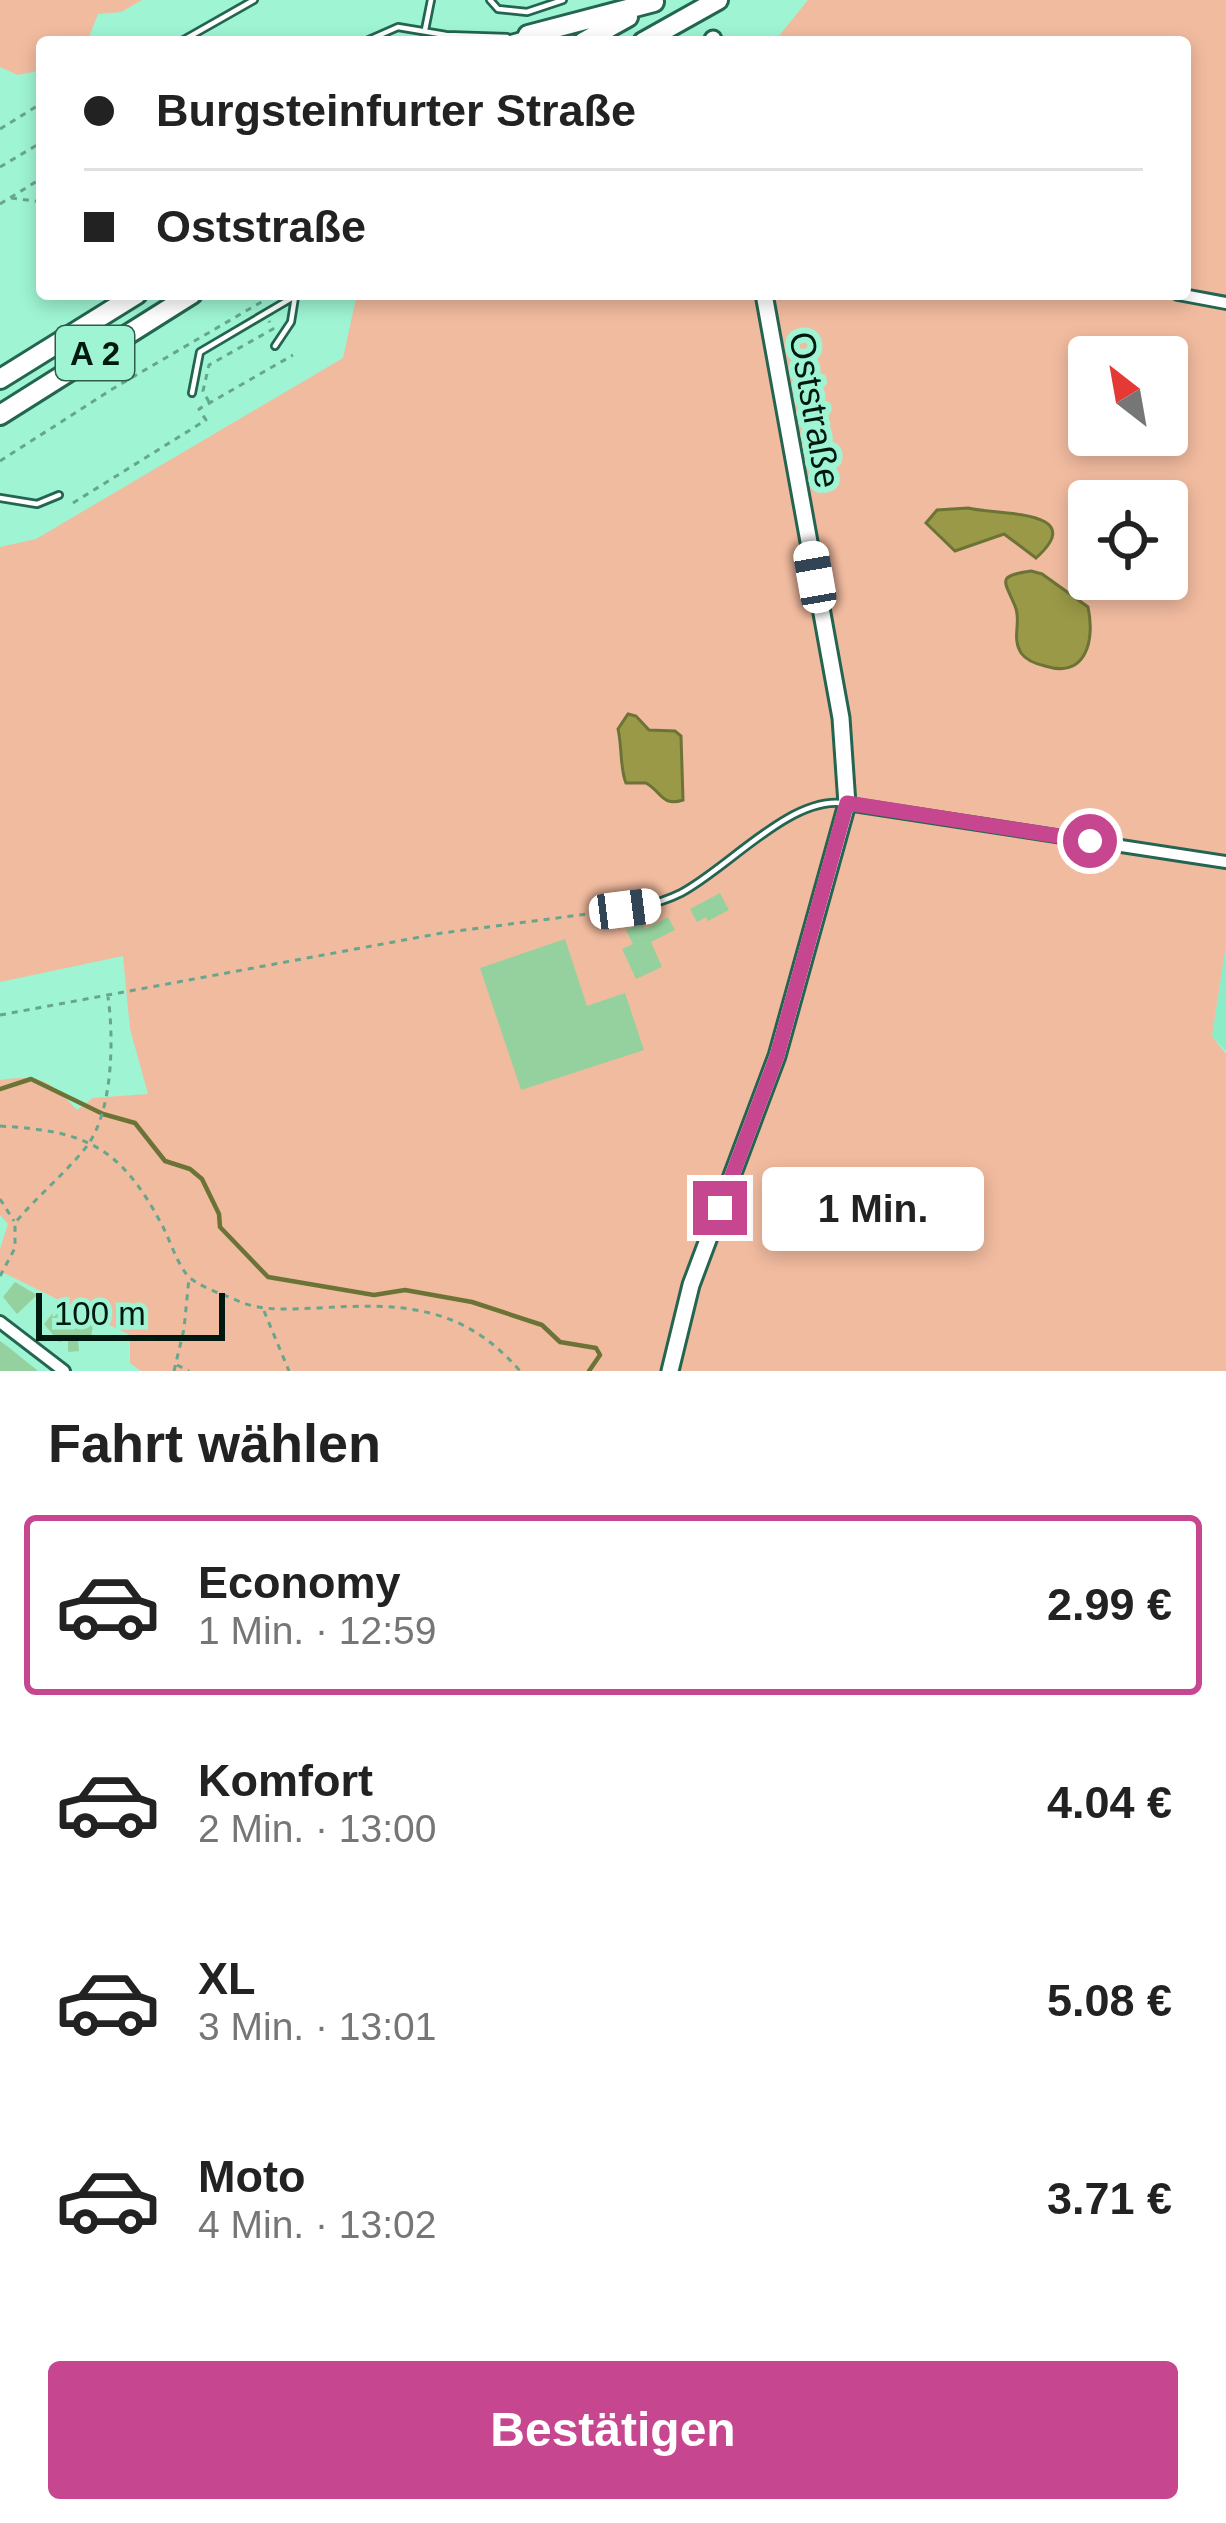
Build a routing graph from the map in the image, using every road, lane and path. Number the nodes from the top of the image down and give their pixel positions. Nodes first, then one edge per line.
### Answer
1 (254, 0) edge
2 (431, 0) edge
3 (490, 0) edge
4 (718, 0) edge
5 (558, 1) edge
6 (656, 1) edge
7 (425, 30) junction
8 (446, 35) joint
9 (528, 35) joint
10 (191, 36) edge
11 (378, 36) edge
12 (476, 36) edge
13 (518, 36) edge
14 (594, 36) edge
15 (654, 36) edge
16 (36, 108) edge
17 (0, 129) edge
18 (36, 146) edge
19 (0, 167) edge
20 (36, 182) edge
21 (9, 198) junction
22 (36, 201) edge
23 (0, 203) edge
24 (1191, 296) edge
25 (127, 300) edge
26 (182, 300) edge
27 (264, 300) edge
28 (286, 300) edge
29 (295, 300) edge
30 (765, 300) edge
31 (259, 303) junction
32 (1226, 303) edge
33 (266, 315) junction
34 (275, 346) dead end
35 (293, 355) dead end
36 (0, 379) edge
37 (192, 393) dead end
38 (209, 403) junction
39 (0, 415) edge
40 (0, 461) edge
41 (59, 495) dead end
42 (0, 498) edge
43 (73, 503) dead end
44 (847, 803) junction
45 (1226, 862) edge
46 (601, 912) joint
47 (107, 996) junction
48 (0, 1016) edge
49 (0, 1126) edge
50 (90, 1142) junction
51 (0, 1199) edge
52 (15, 1223) junction
53 (0, 1276) edge
54 (189, 1277) junction
55 (263, 1309) junction
56 (0, 1322) edge
57 (175, 1364) junction
58 (64, 1371) edge
59 (174, 1371) edge
60 (189, 1371) edge
61 (289, 1371) edge
62 (520, 1371) edge
63 (670, 1371) edge

1 - 10 lane
2 - 7 lane
3 - 5 lane
4 - 15 highway
6 - 9 highway
6 - 14 highway
7 - 8 lane
7 - 11 lane
8 - 12 lane
9 - 13 lane
16 - 17 path
18 - 19 path
20 - 21 path
21 - 22 path
21 - 23 path
24 - 32 street
25 - 36 highway, A 2
26 - 39 highway, A 2
27 - 31 path
28 - 33 lane
29 - 34 lane
30 - 44 street, Oststraße
31 - 33 path
31 - 40 path
33 - 37 lane
33 - 38 path
35 - 38 path
38 - 43 path
41 - 42 lane
44 - 45 street
44 - 46 lane
44 - 63 street, Oststraße
46 - 47 path
47 - 48 path
47 - 50 path
49 - 50 path
50 - 52 path
50 - 54 path
51 - 52 path
52 - 53 path
54 - 55 path
54 - 57 path
55 - 61 path
55 - 62 path
56 - 58 street
57 - 59 path
57 - 60 path

